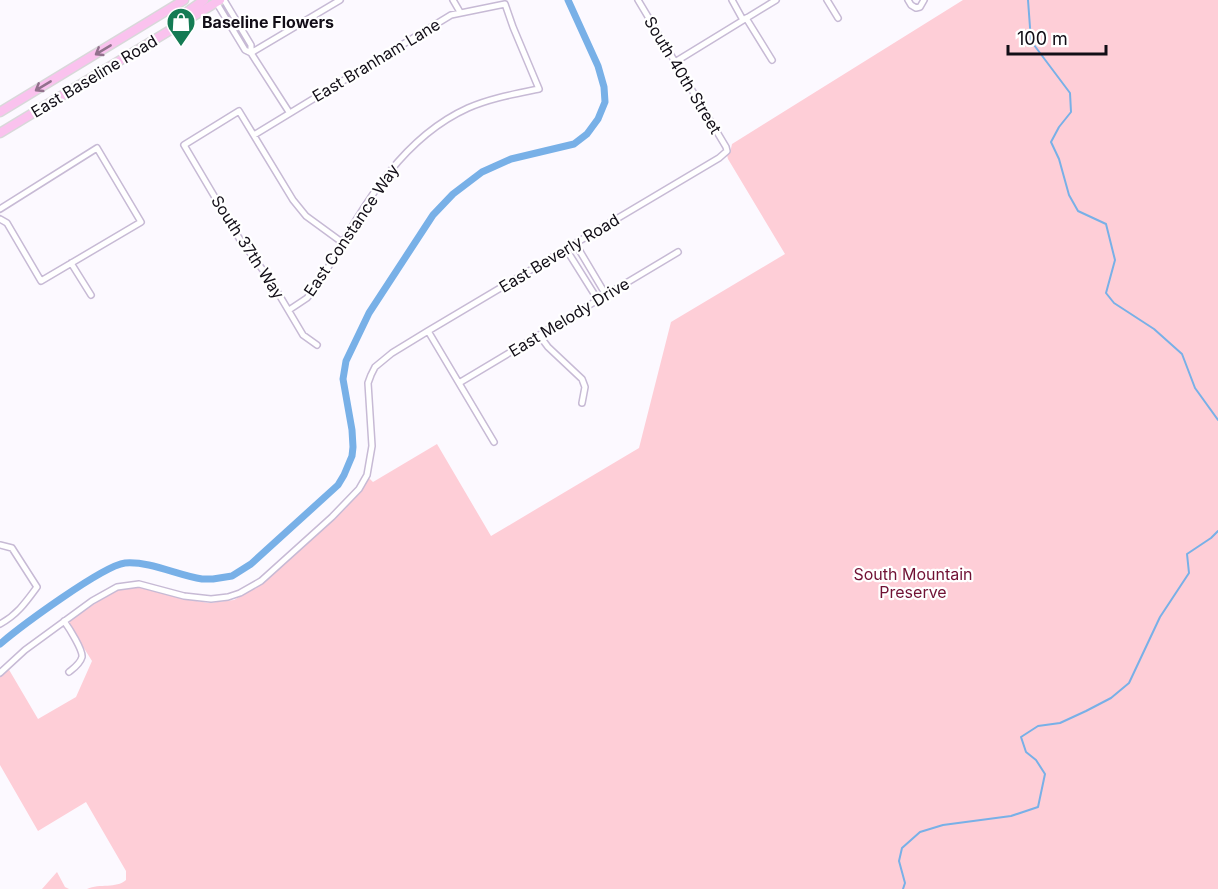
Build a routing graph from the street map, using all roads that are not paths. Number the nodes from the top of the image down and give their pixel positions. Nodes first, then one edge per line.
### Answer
1 (184, 0) edge
2 (204, 0) edge
3 (340, 0) edge
4 (453, 0) edge
5 (638, 0) edge
6 (732, 0) edge
7 (776, 0) edge
8 (827, 0) edge
9 (908, 0) edge
10 (924, 0) edge
11 (219, 1) edge
12 (460, 12) junction
13 (838, 18) dead end
14 (745, 19) junction
15 (241, 28) junction
16 (168, 31) junction
17 (235, 33) junction
18 (251, 53) junction
19 (87, 60) junction
20 (772, 60) dead end
21 (675, 62) junction
22 (96, 75) junction
23 (539, 89) joint
24 (0, 112) edge
25 (289, 112) junction
26 (0, 133) edge
27 (254, 135) junction
28 (727, 152) joint
29 (0, 209) edge
30 (0, 219) edge
31 (343, 243) junction
32 (575, 243) junction
33 (566, 249) junction
34 (678, 252) dead end
35 (71, 263) junction
36 (90, 295) dead end
37 (606, 295) junction
38 (598, 300) junction
39 (289, 310) junction
40 (428, 331) junction
41 (539, 335) junction
42 (317, 345) dead end
43 (459, 383) junction
44 (582, 403) dead end
45 (494, 442) dead end
46 (0, 545) edge
47 (64, 621) junction
48 (0, 624) edge
49 (69, 672) dead end
50 (0, 673) edge

1 -> 19 main road, East Baseline Road
2 - 16 main road
3 - 18 street
4 - 12 street
5 - 21 street, South 40th Street
6 - 14 street
7 - 14 street
8 - 13 street
9 - 10 street
11 - 15 street
11 - 16 main road, East Baseline Road
11 - 17 street
12 - 23 street, East Branham Lane
12 - 25 street, East Branham Lane
14 - 20 street
14 - 21 street
15 - 17 street
15 - 18 street
16 - 22 main road, East Baseline Road
17 - 18 street
18 - 25 street
19 - 22 main road
19 -> 24 main road, East Baseline Road
21 - 28 street, South 40th Street
22 - 26 main road, East Baseline Road
23 - 31 street, East Constance Way
25 - 27 street, East Branham Lane
27 - 31 street
27 - 39 street, South 37th Way
28 - 32 street, East Beverly Road
29 - 35 street
30 - 35 street
31 - 39 street, East Constance Way
32 - 33 street, East Beverly Road
32 - 37 street
33 - 38 street
33 - 40 street, East Beverly Road
34 - 37 street, East Melody Drive
35 - 36 street
37 - 38 street, East Melody Drive
38 - 41 street, East Melody Drive
39 - 42 street, South 37th Way
40 - 43 street
40 - 47 street, East Beverly Road
41 - 43 street, East Melody Drive
41 - 44 street
43 - 45 street
46 - 48 street
47 - 49 street
47 - 50 street, East Beverly Road

